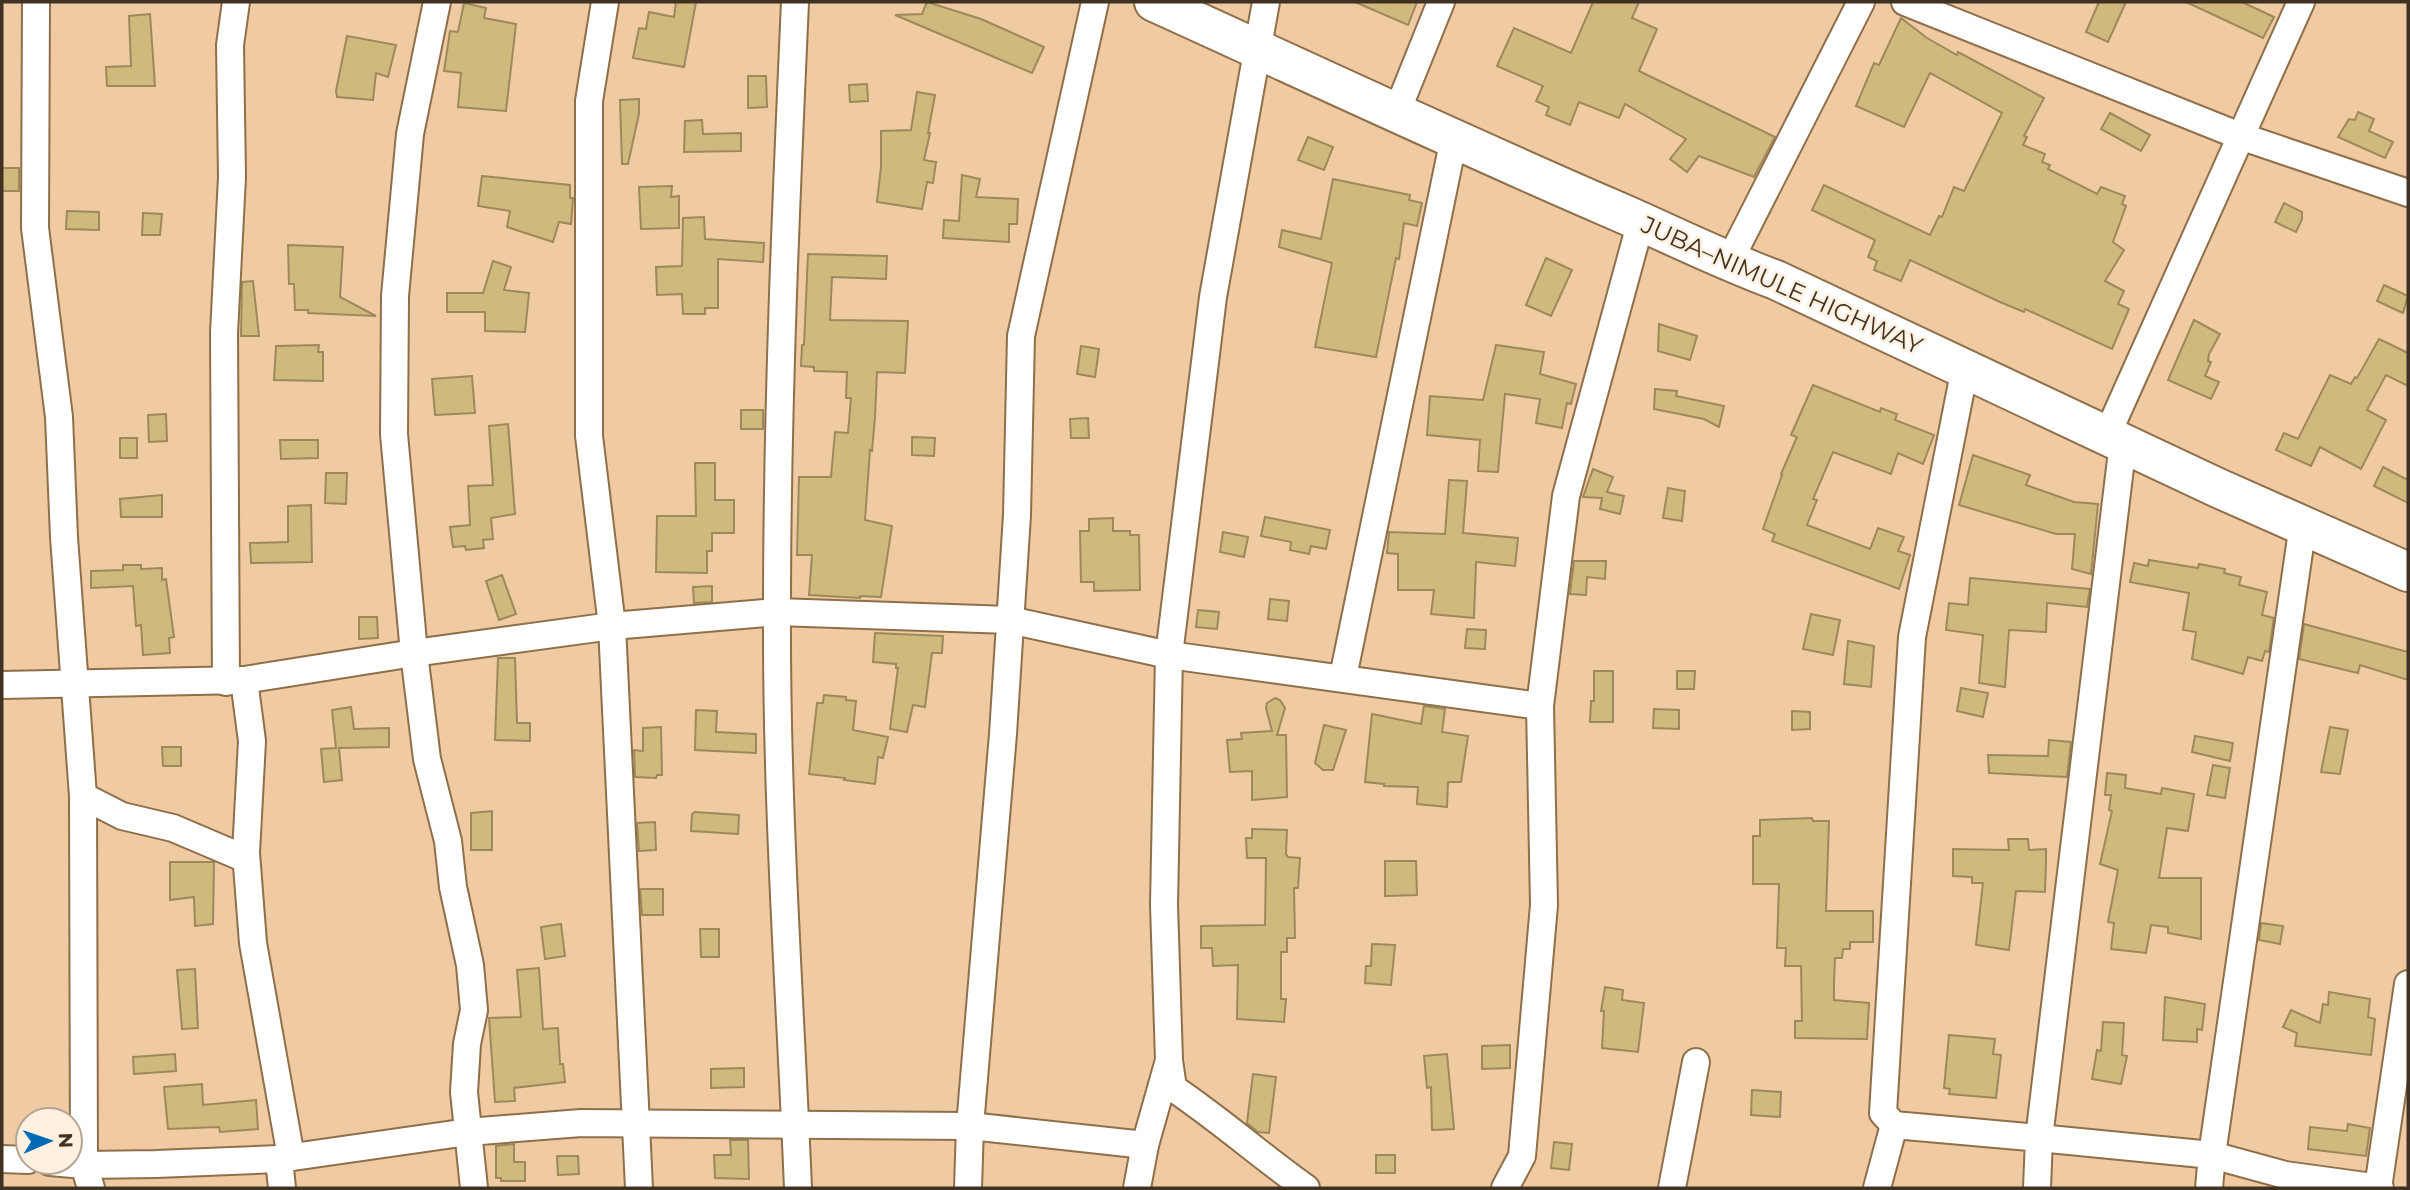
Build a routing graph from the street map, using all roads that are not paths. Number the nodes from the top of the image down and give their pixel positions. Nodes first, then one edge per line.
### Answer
1 (37, 2) edge
2 (236, 2) edge
3 (437, 2) edge
4 (605, 2) edge
5 (795, 2) edge
6 (1095, 2) edge
7 (1154, 2) edge
8 (1266, 2) edge
9 (1441, 2) edge
10 (1860, 2) edge
11 (1905, 2) edge
12 (2301, 2) edge
13 (1257, 47) junction
14 (1396, 114) junction
15 (2240, 136) junction
16 (1454, 138) junction
17 (2408, 193) edge
18 (1641, 221) junction
19 (1729, 262) junction
20 (1965, 368) junction
21 (2115, 439) junction
22 (2303, 524) junction
23 (2408, 572) edge
24 (776, 612) junction
25 (1010, 620) junction
26 (612, 626) junction
27 (414, 653) junction
28 (1169, 655) junction
29 (1343, 677) junction
30 (235, 681) junction
31 (2, 685) edge
32 (75, 685) junction
33 (1540, 706) junction
34 (83, 796) junction
35 (246, 859) junction
36 (2408, 984) edge
37 (1169, 1060) junction
38 (1696, 1062) dead end
39 (636, 1124) junction
40 (796, 1124) junction
41 (1894, 1125) junction
42 (970, 1126) junction
43 (468, 1132) junction
44 (2039, 1138) junction
45 (1145, 1145) junction
46 (2211, 1155) junction
47 (285, 1158) junction
48 (87, 1177) edge
49 (282, 1188) edge
50 (474, 1188) edge
51 (639, 1188) edge
52 (798, 1188) edge
53 (968, 1188) edge
54 (1137, 1188) edge
55 (1306, 1188) edge
56 (1505, 1188) edge
57 (1672, 1188) edge
58 (1877, 1188) edge
59 (2037, 1188) edge
60 (2209, 1188) edge
61 (2379, 1188) edge

1 - 32 street
2 - 30 street
3 - 27 street
4 - 26 street
5 - 24 street
6 - 25 street
7 - 13 main road, JUBA–NIMULE HIGHWAY
8 - 13 street
9 - 14 street
10 - 19 street
11 - 15 street
12 - 15 street
13 - 14 main road, JUBA–NIMULE HIGHWAY
13 - 28 street
14 - 16 main road, JUBA–NIMULE HIGHWAY
15 - 17 street
15 - 21 street
16 - 18 main road, JUBA–NIMULE HIGHWAY
16 - 29 street
18 - 19 main road, JUBA–NIMULE HIGHWAY
18 - 33 street
19 - 20 main road, JUBA–NIMULE HIGHWAY
20 - 21 main road, JUBA–NIMULE HIGHWAY
20 - 41 street
21 - 22 main road, JUBA–NIMULE HIGHWAY
21 - 44 street
22 - 23 main road, JUBA–NIMULE HIGHWAY
22 - 46 street
24 - 25 street
24 - 26 street
24 - 40 street
25 - 28 street
25 - 42 street
26 - 27 street
26 - 39 street
27 - 30 street
27 - 43 street
28 - 29 street
28 - 37 street
29 - 33 street
30 - 32 street
30 - 35 street
31 - 32 street
32 - 34 street
33 - 56 street
34 - 35 street
34 - 48 street
35 - 47 street
36 - 61 street
37 - 45 street
37 - 55 street
38 - 57 street
39 - 40 street
39 - 43 street
39 - 51 street
40 - 42 street
40 - 52 street
41 - 44 street
41 - 58 street
42 - 45 street
42 - 53 street
43 - 47 street
43 - 50 street
44 - 46 street
44 - 59 street
45 - 54 street
46 - 60 street
46 - 61 street
47 - 48 street
47 - 49 street

